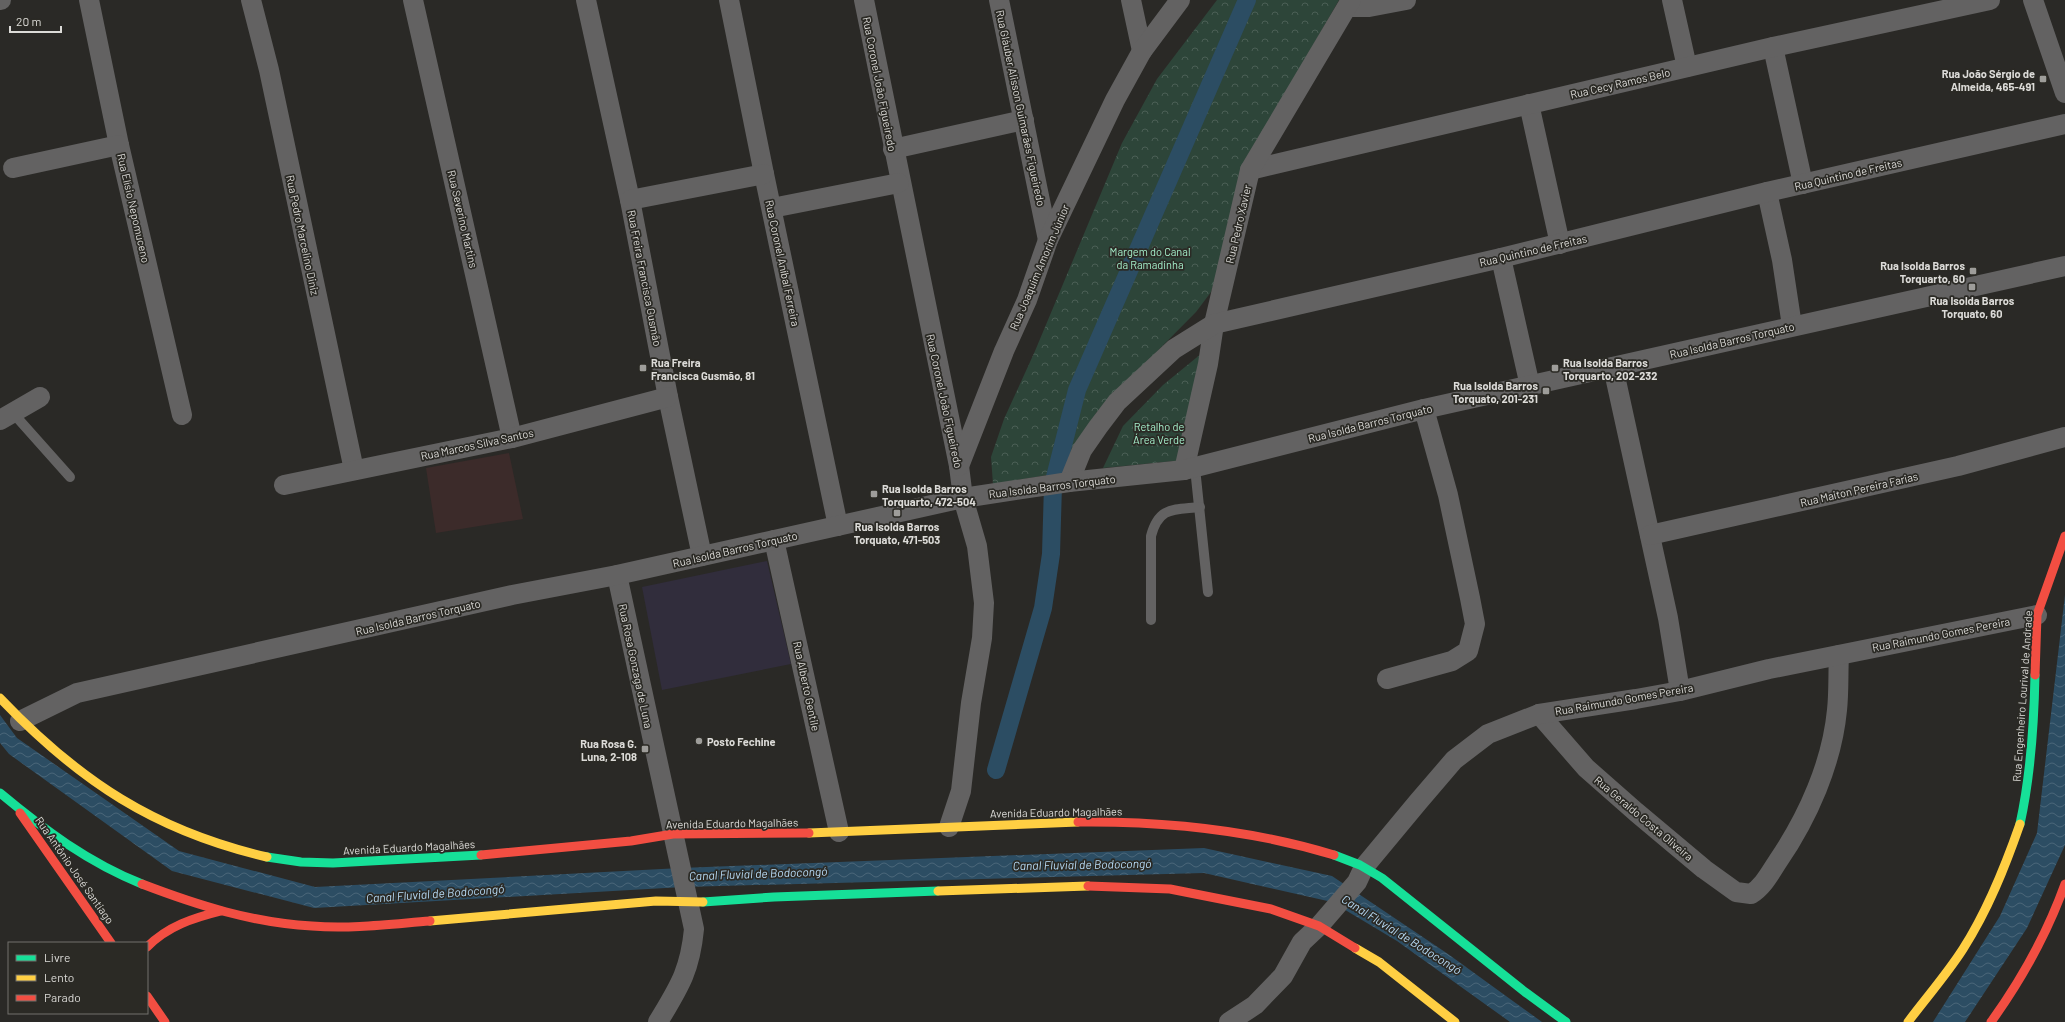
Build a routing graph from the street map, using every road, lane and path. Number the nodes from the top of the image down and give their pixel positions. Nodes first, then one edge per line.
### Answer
1 (89, 0) edge
2 (251, 0) edge
3 (412, 0) edge
4 (586, 0) edge
5 (729, 0) edge
6 (864, 0) edge
7 (999, 0) edge
8 (1131, 0) edge
9 (1180, 0) edge
10 (1406, 0) edge
11 (1672, 0) edge
12 (1990, 0) edge
13 (2033, 0) edge
14 (1350, 3) edge
15 (1773, 47) junction
16 (1142, 51) junction
17 (2059, 55) edge
18 (1687, 67) junction
19 (2065, 93) edge
20 (1529, 104) junction
21 (1024, 120) junction
22 (2065, 124) edge
23 (119, 145) junction
24 (893, 149) junction
25 (13, 168) dead end
26 (1250, 170) junction
27 (764, 174) junction
28 (899, 183) junction
29 (1803, 184) junction
30 (1767, 192) junction
31 (630, 200) junction
32 (772, 208) junction
33 (1048, 240) junction
34 (1560, 244) junction
35 (1501, 258) junction
36 (2065, 266) edge
37 (1214, 324) junction
38 (1792, 326) junction
39 (1612, 367) junction
40 (1530, 386) junction
41 (40, 397) dead end
42 (668, 397) junction
43 (1424, 409) junction
44 (182, 415) dead end
45 (7, 417) edge
46 (2065, 437) edge
47 (512, 438) junction
48 (959, 466) junction
49 (1189, 469) junction
50 (354, 470) junction
51 (70, 477) dead end
52 (1069, 482) junction
53 (284, 485) dead end
54 (962, 498) junction
55 (1200, 507) junction
56 (838, 526) junction
57 (1650, 535) junction
58 (2065, 536) edge
59 (774, 540) junction
60 (702, 556) junction
61 (617, 575) junction
62 (1208, 592) dead end
63 (2038, 615) junction
64 (1151, 620) dead end
65 (1839, 655) junction
66 (1387, 679) dead end
67 (1680, 691) junction
68 (0, 698) edge
69 (1539, 714) junction
70 (20, 721) junction
71 (0, 793) edge
72 (18, 810) junction
73 (949, 827) junction
74 (839, 832) junction
75 (674, 842) junction
76 (1361, 874) junction
77 (2065, 884) edge
78 (686, 897) junction
79 (222, 911) junction
80 (1319, 926) junction
81 (110, 942) edge
82 (148, 946) edge
83 (148, 997) edge
84 (165, 1022) edge
85 (658, 1022) edge
86 (1229, 1022) edge
87 (1456, 1022) edge
88 (1566, 1022) edge
89 (1908, 1022) edge
90 (1990, 1022) edge

1 - 23 street, Rua Elísio Nepomuceno
2 - 50 street, Rua Pedro Marcelino Diniz
3 - 47 street, Rua Severino Martins
4 - 31 street, Rua Freira Francisca Gusmão
5 - 27 street, Rua Coronel Aníbal Ferreira
6 - 24 street, Rua Coronel João Figueiredo
7 - 21 street, Rua Gláuber Alisson Guimarães Figueiredo
8 - 16 street
9 - 16 street, Rua Joaquim Amorim Júnior
10 - 14 street
11 - 18 street
12 - 15 street, Rua Cecy Ramos Belo
13 - 17 street
14 - 26 street, Rua Pedro Xavier
15 - 18 street, Rua Cecy Ramos Belo
15 - 29 street
16 - 33 street, Rua Joaquim Amorim Júnior
17 - 19 street
18 - 20 street, Rua Cecy Ramos Belo
20 - 26 street, Rua Cecy Ramos Belo
20 - 34 street
21 - 24 street
21 - 33 street, Rua Gláuber Alisson Guimarães Figueiredo
22 - 29 street, Rua Quintino de Freitas
23 - 25 street
23 - 44 street, Rua Elísio Nepomuceno
24 - 28 street, Rua Coronel João Figueiredo
26 - 37 street, Rua Pedro Xavier
27 - 31 street
27 - 32 street, Rua Coronel Aníbal Ferreira
28 - 32 street
28 - 48 street, Rua Coronel João Figueiredo
29 - 30 street, Rua Quintino de Freitas
30 - 34 street, Rua Quintino de Freitas
30 - 38 street
31 - 42 street, Rua Freira Francisca Gusmão
32 - 56 street, Rua Coronel Aníbal Ferreira
33 - 48 street, Rua Joaquim Amorim Júnior
34 - 35 street, Rua Quintino de Freitas
35 - 37 street, Rua Quintino de Freitas
35 - 40 street
36 - 38 street, Rua Isolda Barros Torquato
37 - 49 street, Rua Pedro Xavier
37 - 52 street, Rua Quintino de Freitas
38 - 39 street, Rua Isolda Barros Torquato
39 - 40 street, Rua Isolda Barros Torquato
39 - 57 street
40 - 43 street, Rua Isolda Barros Torquato
41 - 45 street
42 - 47 street, Rua Marcos Silva Santos
42 - 60 street, Rua Freira Francisca Gusmão
43 - 49 street, Rua Isolda Barros Torquato
43 - 66 street
45 - 51 lane
46 - 57 street, Rua Maiton Pereira Farias
47 - 50 street, Rua Marcos Silva Santos
48 - 54 street, Rua Coronel João Figueiredo
49 - 52 street, Rua Isolda Barros Torquato
49 - 55 lane
50 - 53 street, Rua Marcos Silva Santos
52 - 54 street, Rua Isolda Barros Torquato
54 - 56 street, Rua Isolda Barros Torquato
54 - 73 street, Rua Coronel João Figueiredo
55 - 62 lane
55 - 64 lane
56 - 59 street, Rua Isolda Barros Torquato
57 - 67 street
58 - 63 main road, Rua Engenheiro Lourival de Andrade
59 - 60 street, Rua Isolda Barros Torquato
59 - 74 street, Rua Alberto Gentile
60 - 61 street, Rua Isolda Barros Torquato
61 - 70 street, Rua Isolda Barros Torquato
61 - 75 street, Rua Rosa Gonzaga de Luna
63 - 65 street, Rua Raimundo Gomes Pereira
63 - 89 main road, Rua Engenheiro Lourival de Andrade
65 - 67 street, Rua Raimundo Gomes Pereira
65 - 69 street, Rua Geraldo Costa Oliveira
67 - 69 street, Rua Raimundo Gomes Pereira
68 - 70 main road, Avenida Eduardo Magalhães
69 - 76 street, Rua Raimundo Gomes Pereira
70 - 75 main road, Avenida Eduardo Magalhães
71 - 72 main road
72 - 79 main road
72 - 81 main road, Rua Antônio José Santiago
73 - 74 main road, Avenida Eduardo Magalhães
73 - 76 main road, Avenida Eduardo Magalhães
74 - 75 main road, Avenida Eduardo Magalhães
75 - 78 street, Rua Rosa Gonzaga de Luna
76 - 80 street, Rua Raimundo Gomes Pereira
76 - 88 main road, Avenida Eduardo Magalhães
77 - 90 main road
78 - 79 main road
78 - 80 main road
78 - 85 street, Rua Rosa Gonzaga de Luna
79 - 82 main road
80 - 86 street, Rua Raimundo Gomes Pereira
80 - 87 main road
83 - 84 main road

